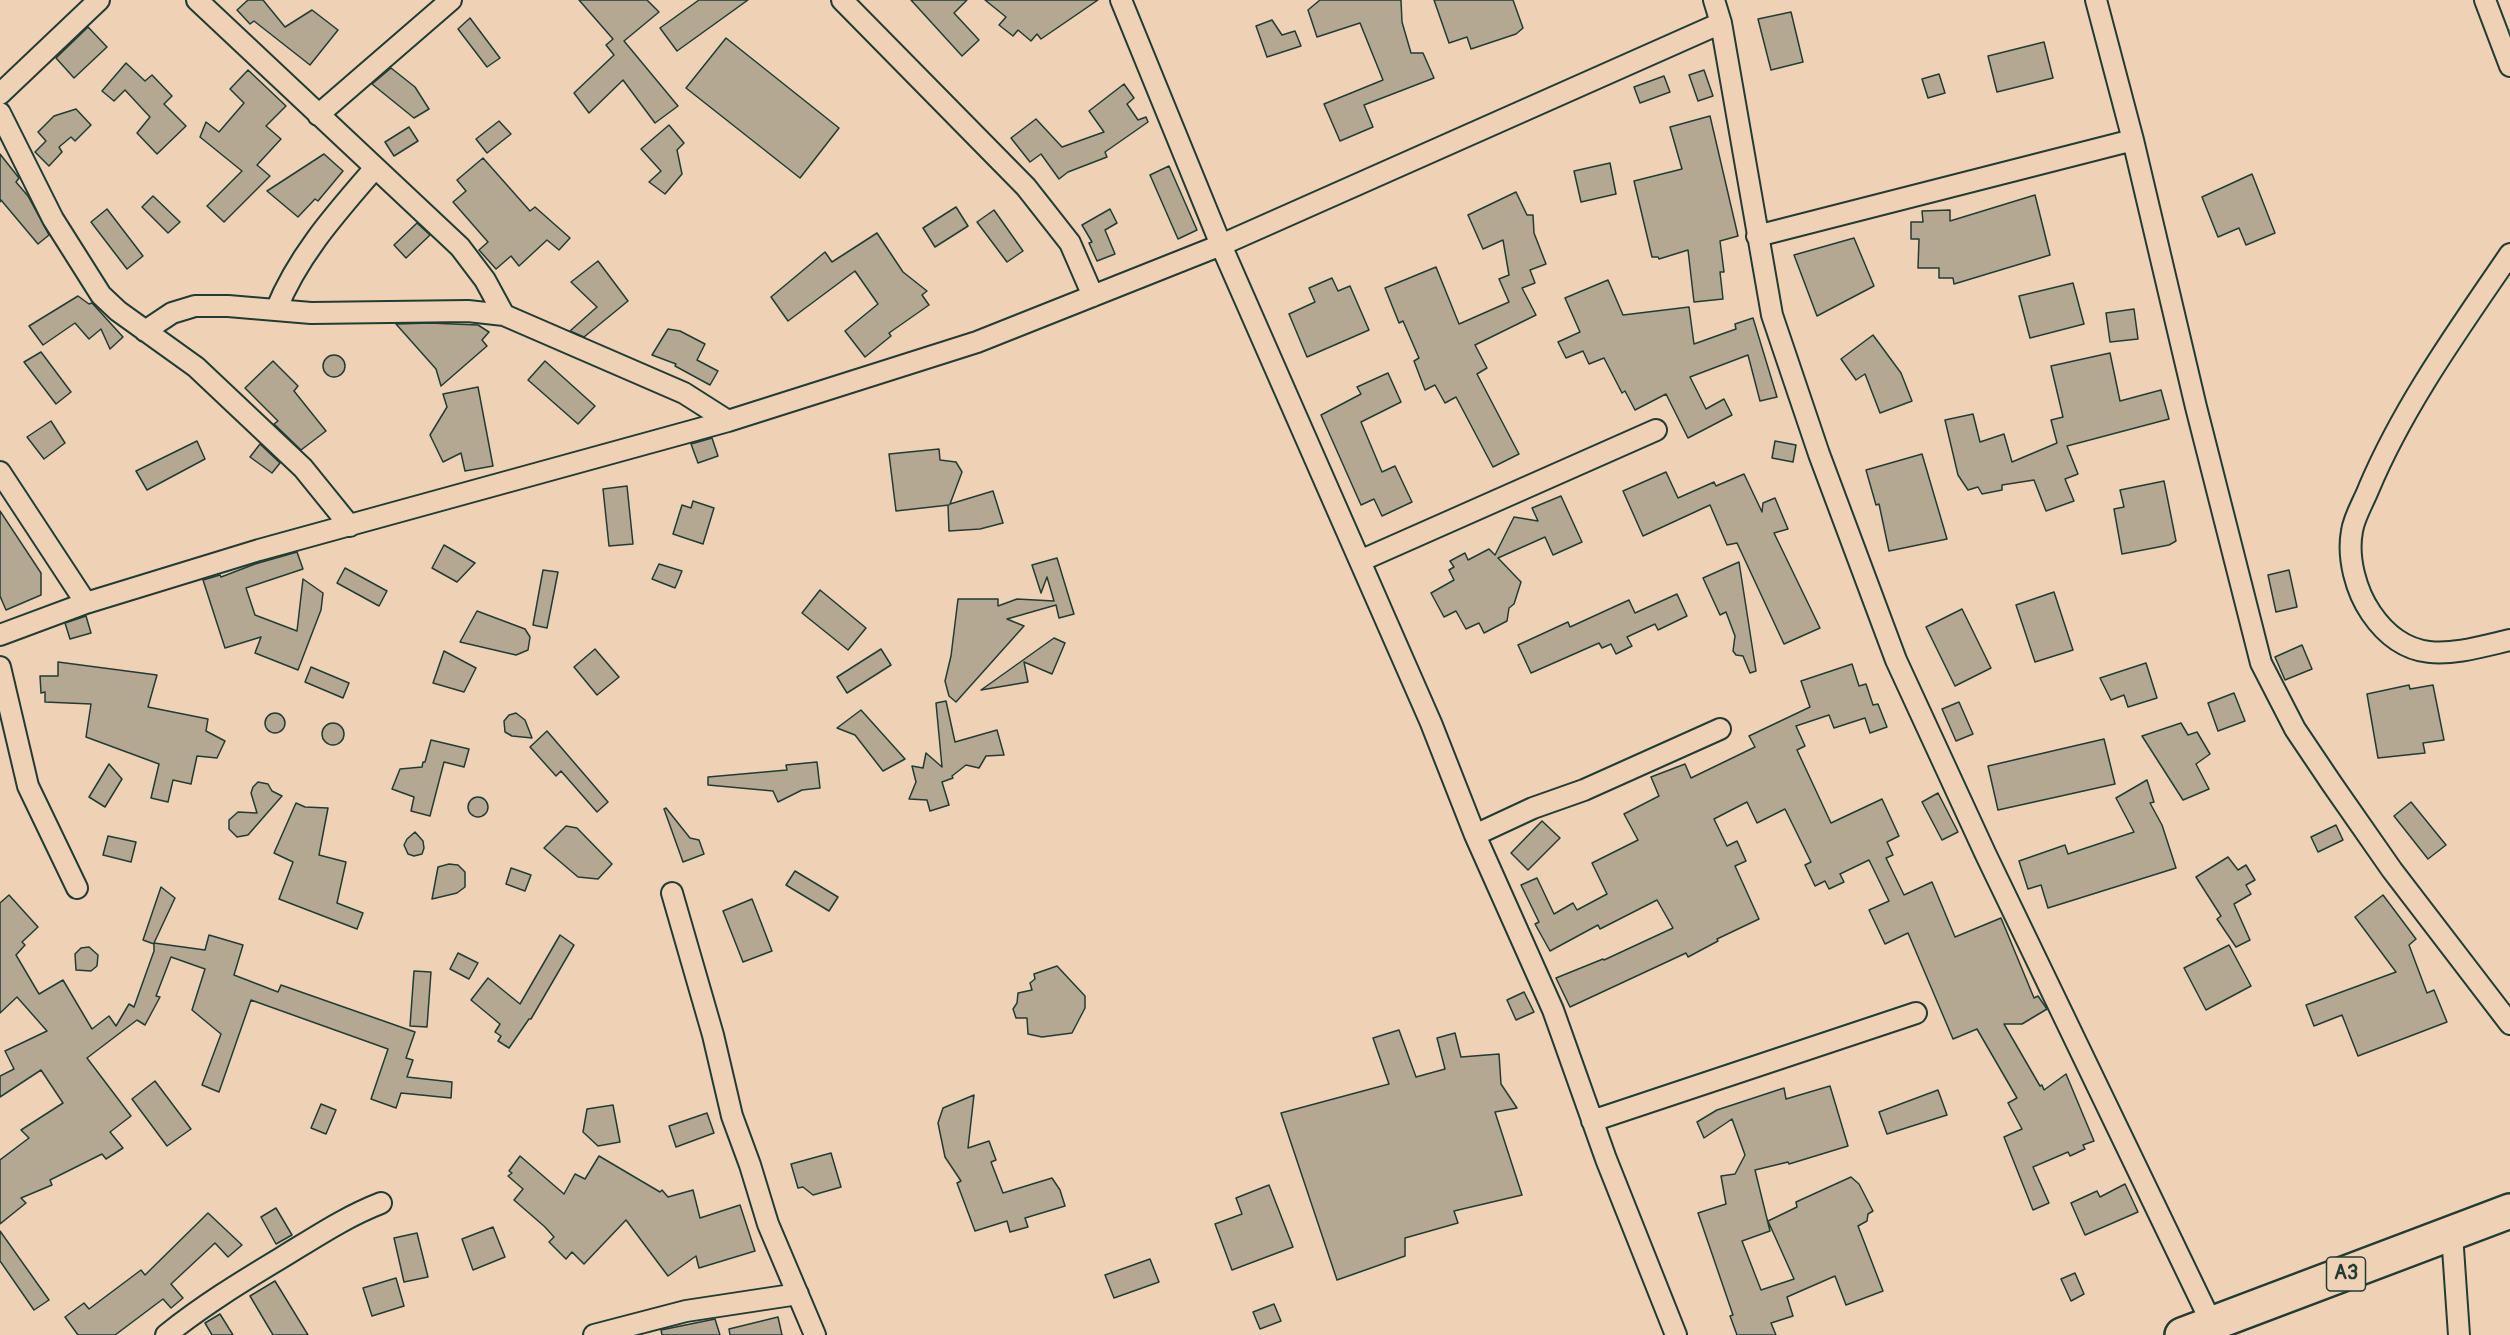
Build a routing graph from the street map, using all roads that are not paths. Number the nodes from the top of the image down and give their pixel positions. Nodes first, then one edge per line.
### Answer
1 (99, 0) edge
2 (197, 0) edge
3 (451, 0) edge
4 (842, 0) edge
5 (1121, 0) edge
6 (1714, 0) edge
7 (2096, 0) edge
8 (2485, 0) edge
9 (1721, 23) junction
10 (2510, 66) edge
11 (0, 94) edge
12 (0, 113) edge
13 (318, 115) junction
14 (2133, 140) junction
15 (375, 168) junction
16 (1757, 236) junction
17 (1221, 246) junction
18 (2510, 254) edge
19 (1093, 296) junction
20 (276, 310) junction
21 (504, 315) junction
22 (145, 331) junction
23 (728, 421) junction
24 (1656, 430) dead end
25 (0, 472) edge
26 (350, 526) junction
27 (1360, 561) junction
28 (86, 603) junction
29 (0, 635) edge
30 (2510, 640) edge
31 (0, 667) edge
32 (1720, 729) dead end
33 (1475, 835) junction
34 (77, 888) dead end
35 (672, 893) dead end
36 (1916, 1013) dead end
37 (2510, 1024) edge
38 (1592, 1121) junction
39 (381, 1203) dead end
40 (2510, 1212) edge
41 (2452, 1234) junction
42 (798, 1294) junction
43 (2197, 1330) edge
44 (166, 1335) edge
45 (594, 1335) edge
46 (815, 1335) edge
47 (1676, 1335) edge
48 (2458, 1335) edge

1 - 11 street
2 - 13 street
3 - 13 street
4 - 19 street
5 - 17 street
6 - 9 street
7 - 14 street
8 - 10 street
9 - 16 street
9 - 17 street
12 - 22 street
13 - 15 street
14 - 16 street
14 - 37 street
15 - 20 street
15 - 21 street
16 - 43 street
17 - 19 street
17 - 27 street
18 - 30 street
19 - 23 street
20 - 21 street
20 - 22 street
21 - 23 street
22 - 26 street
23 - 26 street
24 - 27 street
25 - 28 street
26 - 28 street
27 - 33 street
28 - 29 street
31 - 34 street
32 - 33 street
33 - 38 street
35 - 42 street
36 - 38 street
38 - 47 street
39 - 44 street
40 - 41 highway, A3
41 - 43 highway, A3
41 - 48 street
42 - 45 street
42 - 46 street

